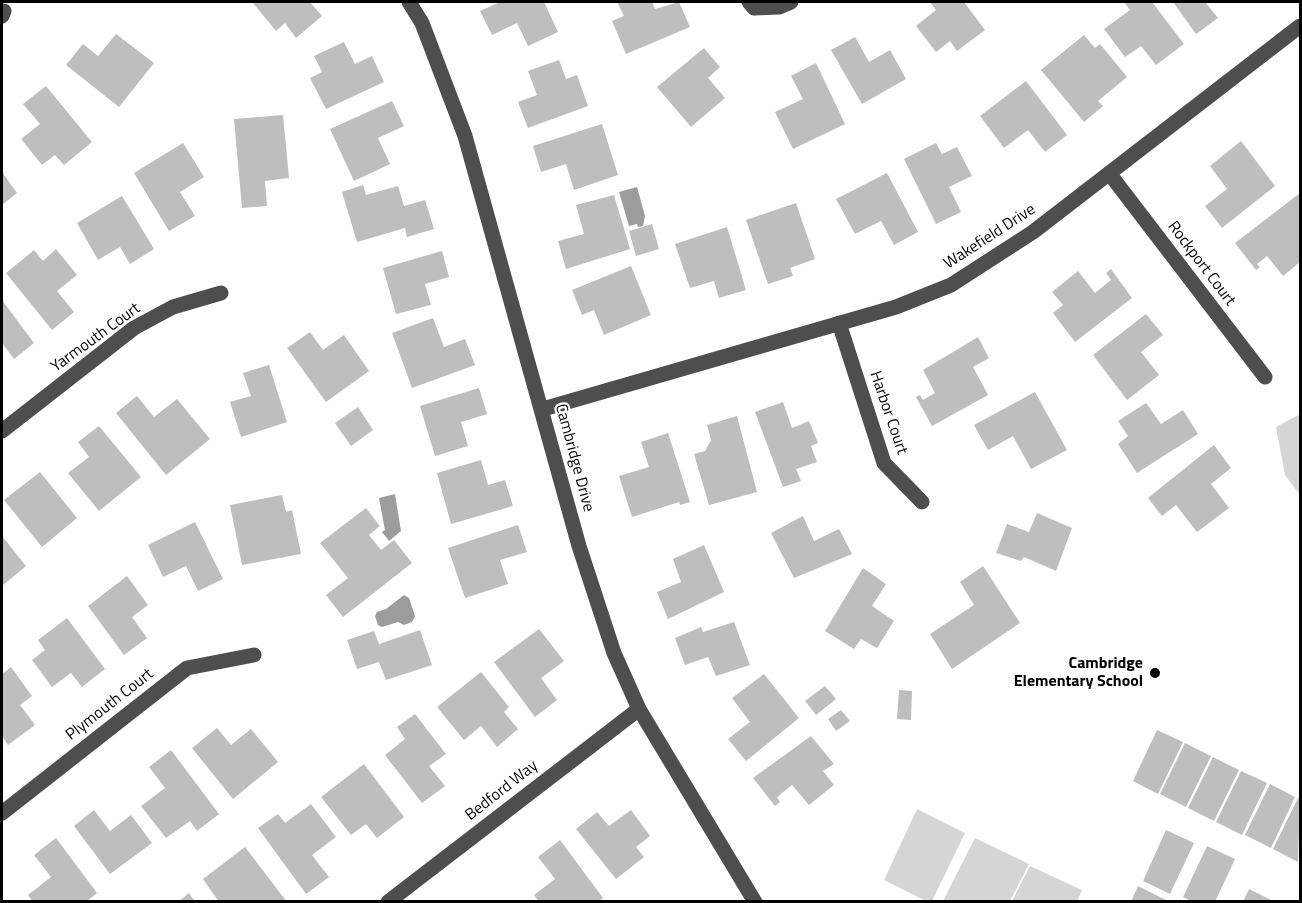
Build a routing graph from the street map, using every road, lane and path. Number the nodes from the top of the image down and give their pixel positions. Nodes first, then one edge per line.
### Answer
1 (409, 2) edge
2 (749, 2) edge
3 (791, 2) edge
4 (1300, 26) edge
5 (1109, 173) junction
6 (221, 293) dead end
7 (839, 323) junction
8 (1265, 377) dead end
9 (543, 409) junction
10 (2, 431) edge
11 (922, 502) dead end
12 (254, 655) dead end
13 (639, 709) junction
14 (2, 813) edge
15 (388, 902) edge
16 (755, 902) edge

1 - 9 street, Cambridge Drive
2 - 3 street
4 - 5 street, Wakefield Drive
5 - 7 street, Wakefield Drive
5 - 8 street, Rockport Court
6 - 10 street, Yarmouth Court
7 - 9 street, Wakefield Drive
7 - 11 street, Harbor Court
9 - 13 street, Cambridge Drive
12 - 14 street, Plymouth Court
13 - 15 street, Bedford Way
13 - 16 street, Cambridge Drive

